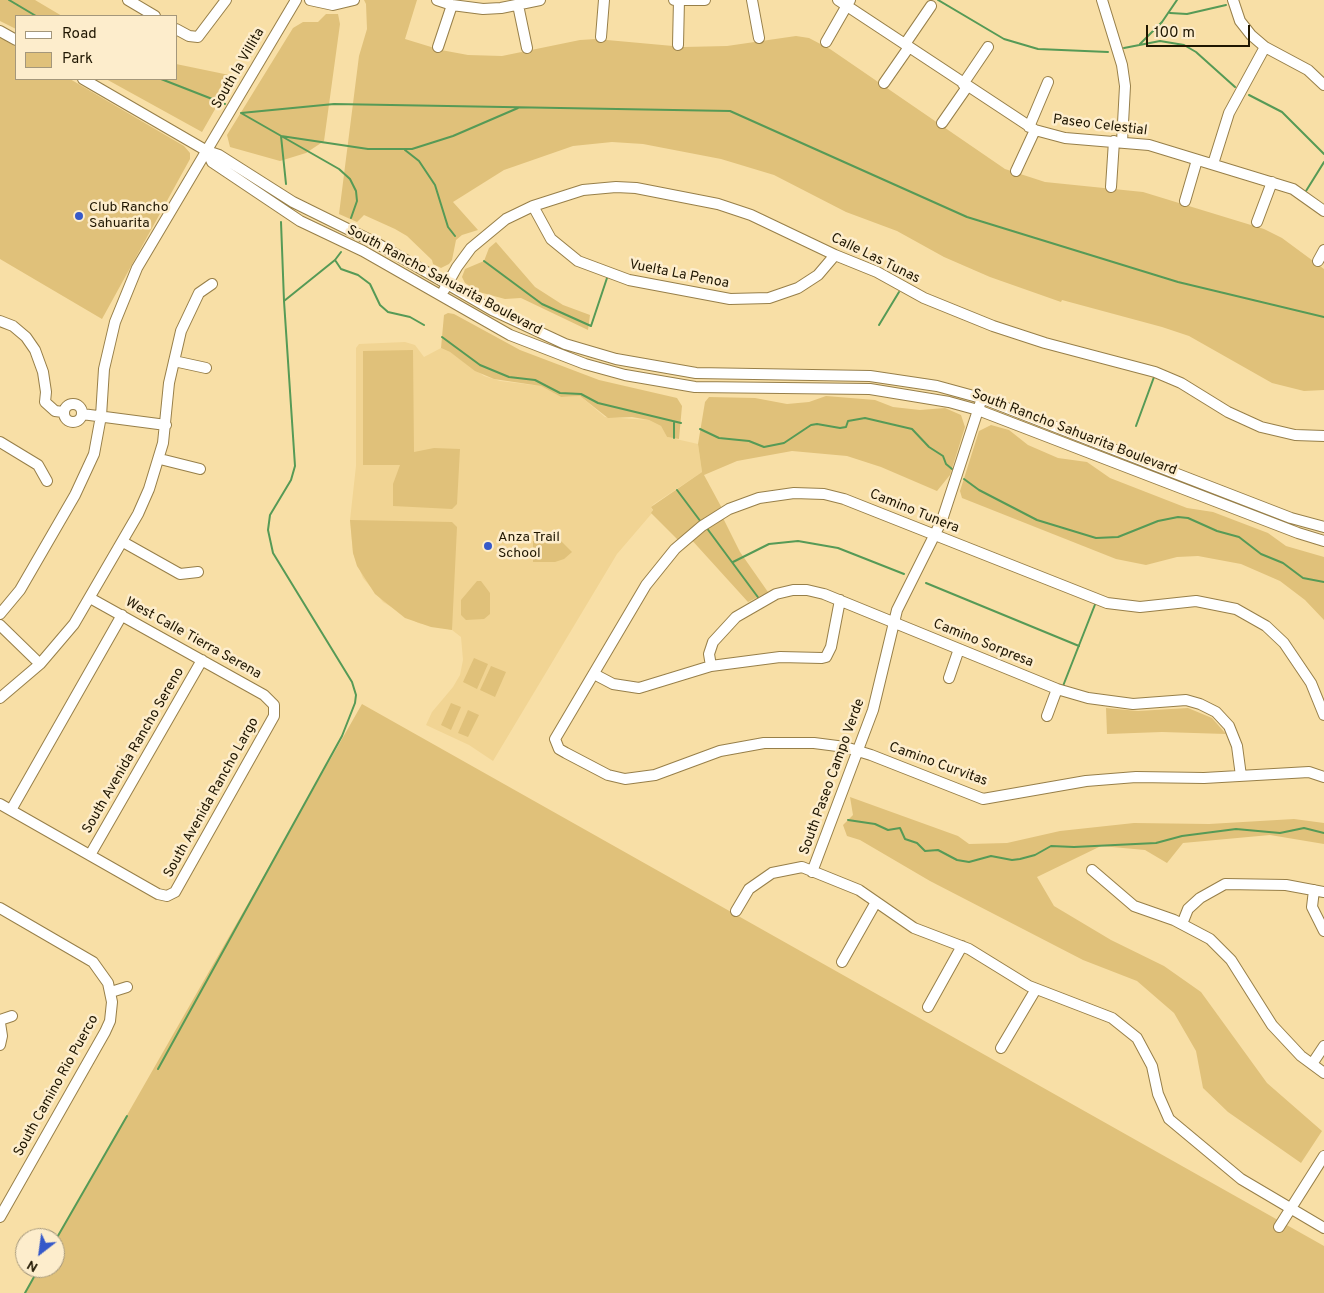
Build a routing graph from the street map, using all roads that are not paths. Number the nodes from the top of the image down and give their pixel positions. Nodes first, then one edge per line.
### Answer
1 (128, 0) edge
2 (226, 0) edge
3 (296, 0) edge
4 (310, 0) edge
5 (354, 0) edge
6 (437, 0) edge
7 (536, 0) edge
8 (604, 0) edge
9 (672, 0) edge
10 (679, 0) edge
11 (705, 0) edge
12 (752, 0) edge
13 (1102, 0) edge
14 (1233, 0) edge
15 (845, 1) edge
16 (469, 4) edge
17 (452, 5) junction
18 (518, 5) junction
19 (931, 6) dead end
20 (153, 15) edge
21 (178, 30) edge
22 (0, 31) edge
23 (601, 37) dead end
24 (759, 38) dead end
25 (15, 39) edge
26 (826, 42) dead end
27 (678, 44) dead end
28 (438, 46) dead end
29 (907, 46) junction
30 (988, 47) dead end
31 (1266, 47) junction
32 (528, 48) dead end
33 (85, 80) edge
34 (1048, 82) dead end
35 (884, 83) dead end
36 (965, 85) junction
37 (1324, 85) edge
38 (942, 123) dead end
39 (1032, 129) junction
40 (1118, 141) junction
41 (207, 152) junction
42 (1197, 160) junction
43 (1213, 164) junction
44 (1016, 171) dead end
45 (1272, 182) junction
46 (1111, 187) dead end
47 (1185, 201) dead end
48 (533, 206) junction
49 (1324, 211) edge
50 (1257, 222) dead end
51 (1324, 250) edge
52 (835, 255) junction
53 (1318, 261) dead end
54 (212, 284) dead end
55 (446, 284) junction
56 (441, 296) junction
57 (0, 321) edge
58 (174, 361) junction
59 (206, 368) dead end
60 (981, 398) junction
61 (978, 410) junction
62 (101, 416) junction
63 (166, 424) junction
64 (1324, 436) edge
65 (0, 442) edge
66 (160, 459) junction
67 (200, 469) dead end
68 (47, 481) dead end
69 (1324, 527) edge
70 (934, 535) junction
71 (1324, 541) edge
72 (123, 542) junction
73 (198, 572) dead end
74 (90, 598) junction
75 (840, 600) junction
76 (0, 614) edge
77 (122, 615) junction
78 (893, 623) junction
79 (0, 625) edge
80 (959, 649) junction
81 (202, 660) junction
82 (40, 664) junction
83 (711, 666) junction
84 (594, 674) junction
85 (949, 678) dead end
86 (1057, 689) junction
87 (0, 698) edge
88 (275, 710) joint
89 (1324, 714) edge
90 (1047, 716) dead end
91 (556, 744) joint
92 (859, 752) junction
93 (1242, 776) junction
94 (1324, 777) edge
95 (0, 804) edge
96 (11, 810) junction
97 (90, 855) junction
98 (1092, 870) dead end
99 (812, 872) junction
100 (1319, 891) edge
101 (876, 902) junction
102 (0, 908) edge
103 (736, 911) dead end
104 (1182, 924) junction
105 (1324, 931) edge
106 (962, 946) junction
107 (842, 962) dead end
108 (127, 987) dead end
109 (1036, 989) junction
110 (111, 992) junction
111 (928, 1007) dead end
112 (12, 1016) dead end
113 (0, 1021) edge
114 (0, 1045) edge
115 (1324, 1046) edge
116 (1001, 1048) dead end
117 (1312, 1064) junction
118 (1324, 1073) edge
119 (1324, 1156) edge
120 (1291, 1208) junction
121 (0, 1217) edge
122 (1279, 1227) dead end
123 (1324, 1228) edge

1 - 20 street
2 - 21 street
3 - 41 street, South la Villita
4 - 5 street
6 - 17 street
7 - 18 street
8 - 23 street
9 - 10 street
10 - 11 street
10 - 27 street
12 - 24 street
13 - 40 street
14 - 31 street
15 - 26 street
15 - 29 street, Paseo Celestial
16 - 17 street
16 - 18 street
17 - 28 street
18 - 32 street
19 - 29 street
22 - 25 street
29 - 35 street
29 - 36 street, Paseo Celestial
30 - 36 street
31 - 37 street
31 - 43 street
33 - 41 street, South Rancho Sahuarita Boulevard
34 - 39 street
36 - 38 street
36 - 39 street, Paseo Celestial
39 - 40 street, Paseo Celestial
39 - 44 street
40 - 42 street, Paseo Celestial
40 - 46 street
41 - 55 street, South Rancho Sahuarita Boulevard
41 - 56 street, South Rancho Sahuarita Boulevard
41 - 62 street, South la Villita
42 - 43 street, Paseo Celestial
42 - 47 street
43 - 45 street, Paseo Celestial
45 - 49 street, Paseo Celestial
45 - 50 street
48 - 52 street, Calle Las Tunas
48 - 52 street, Vuelta La Penoa
48 - 55 street, Calle Las Tunas
51 - 53 street
52 - 64 street, Calle Las Tunas
54 - 58 street
55 - 56 street, Calle Las Tunas
55 - 60 street, South Rancho Sahuarita Boulevard
56 - 61 street, South Rancho Sahuarita Boulevard
57 - 62 street
58 - 59 street
58 - 63 street
60 - 61 street, South Paseo Campo Verde
60 - 69 street, South Rancho Sahuarita Boulevard
61 - 70 street, South Paseo Campo Verde
61 - 71 street, South Rancho Sahuarita Boulevard
62 - 63 street
62 - 76 street, South la Villita
63 - 66 street
65 - 68 street
66 - 67 street
66 - 72 street
70 - 78 street, South Paseo Campo Verde
70 - 84 street, Camino Tunera
70 - 89 street, Camino Tunera
72 - 73 street
72 - 74 street
74 - 77 street, West Calle Tierra Serena
74 - 82 street
75 - 78 street, Camino Sorpresa
75 - 83 street, Camino Sorpresa
75 - 83 street
77 - 81 street, West Calle Tierra Serena
77 - 96 street
78 - 80 street, Camino Sorpresa
78 - 92 street, South Paseo Campo Verde
79 - 82 street
80 - 85 street
80 - 86 street, Camino Sorpresa
81 - 88 street, West Calle Tierra Serena
81 - 97 street, South Avenida Rancho Sereno
82 - 87 street
83 - 84 street
84 - 91 street, Camino Tunera
86 - 90 street
86 - 93 street, Camino Sorpresa
88 - 97 street, South Avenida Rancho Largo
91 - 92 street, Camino Curvitas
92 - 93 street, Camino Curvitas
92 - 99 street, South Paseo Campo Verde
93 - 94 street, Camino Curvitas
95 - 96 street
96 - 97 street
98 - 104 street
99 - 101 street
99 - 103 street
100 - 104 street
100 - 105 street
101 - 106 street
101 - 107 street
102 - 110 street
104 - 117 street
106 - 109 street
106 - 111 street
108 - 110 street
109 - 116 street
109 - 120 street
110 - 121 street, South Camino Rio Puerco
112 - 113 street
113 - 114 street
115 - 117 street
117 - 118 street
119 - 120 street
120 - 122 street
120 - 123 street

